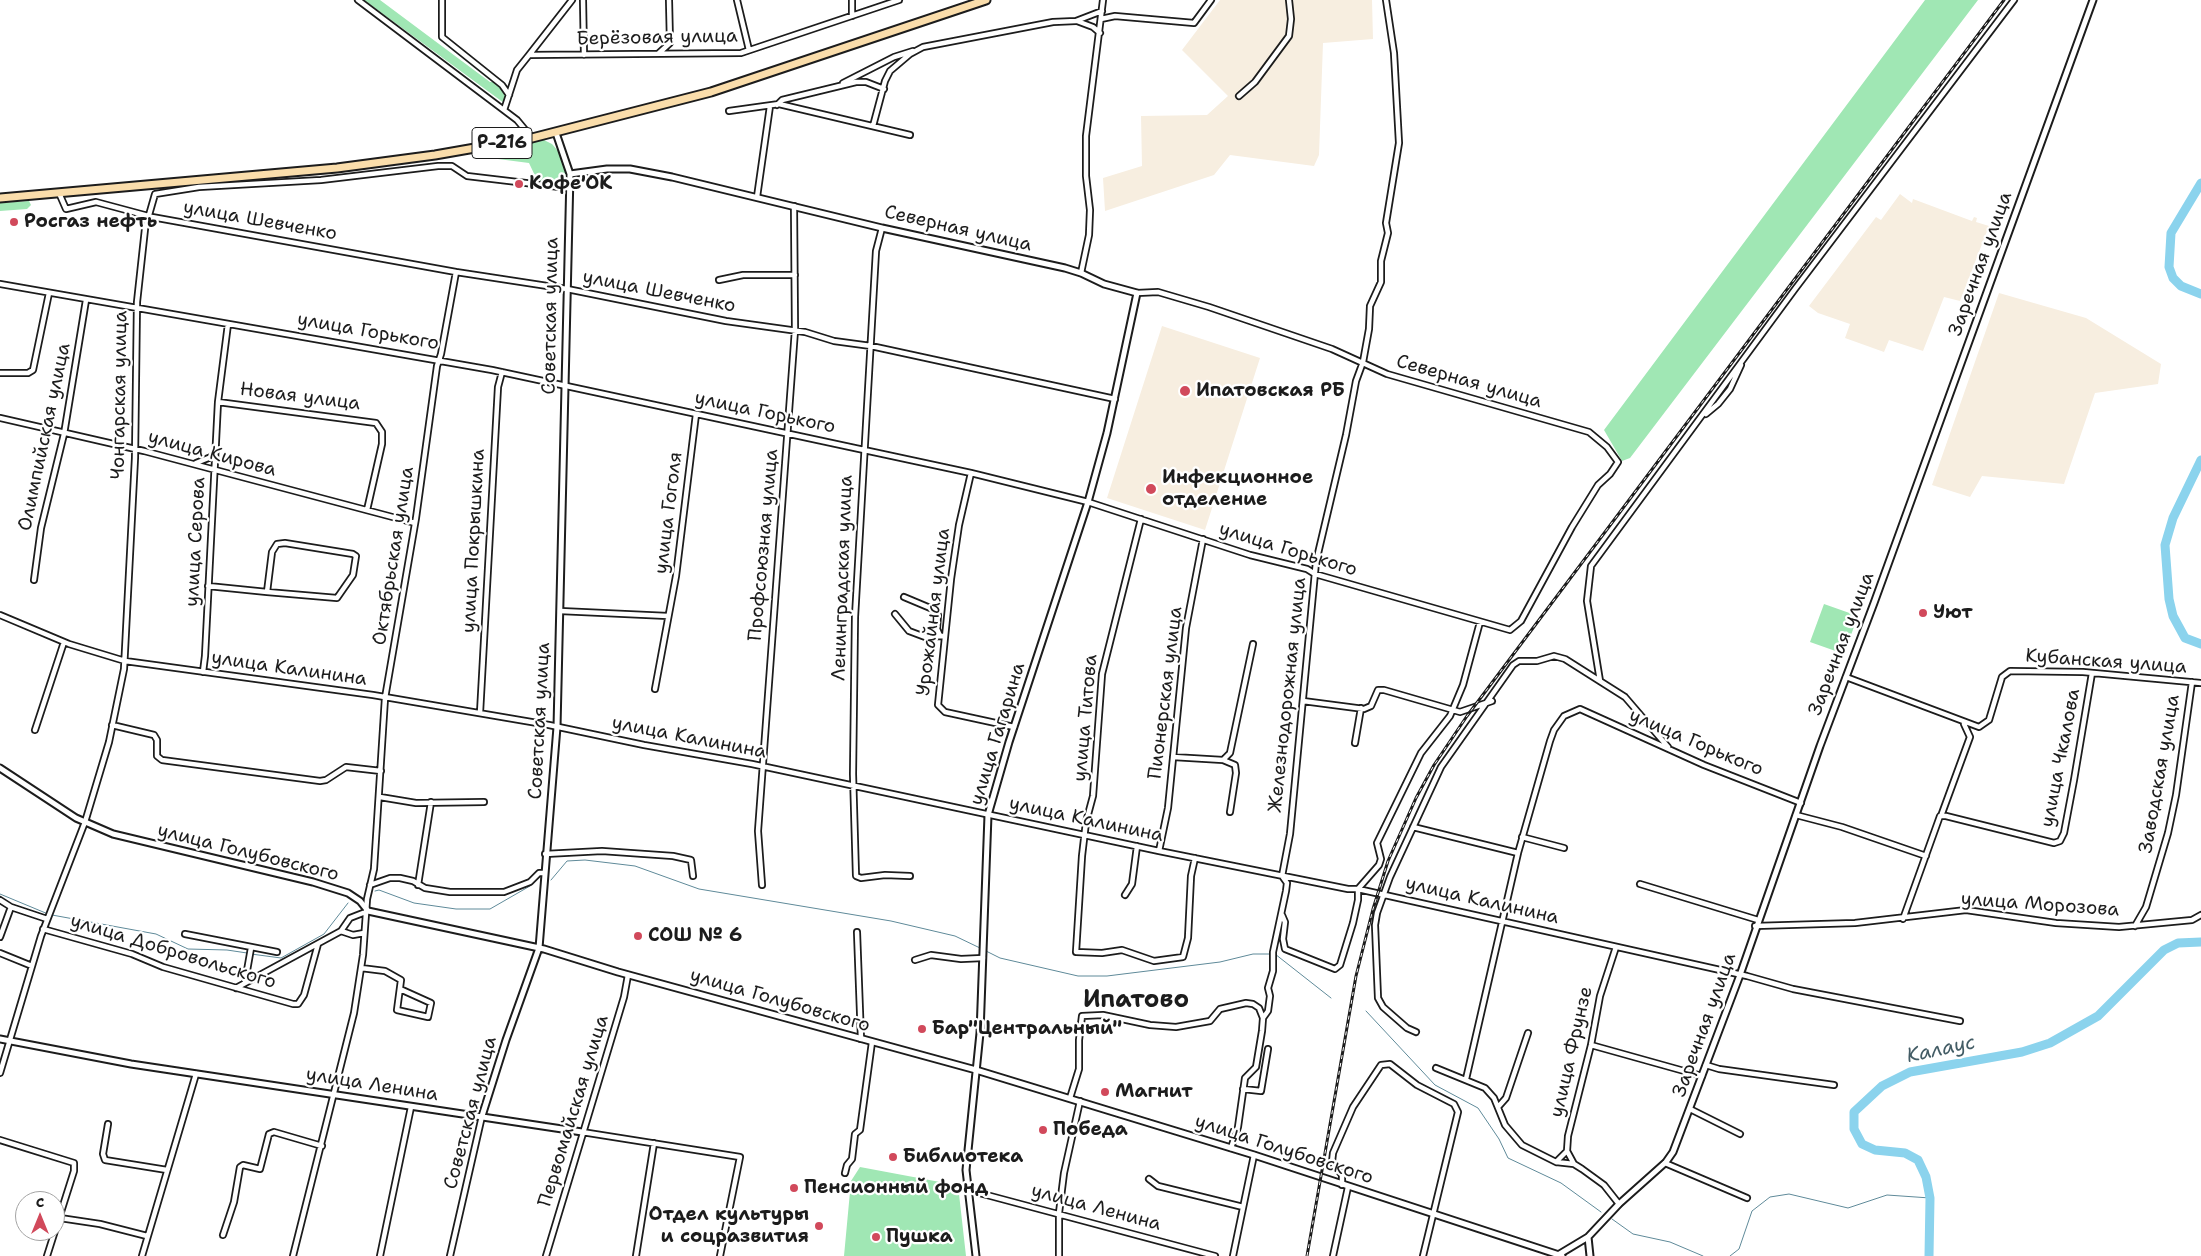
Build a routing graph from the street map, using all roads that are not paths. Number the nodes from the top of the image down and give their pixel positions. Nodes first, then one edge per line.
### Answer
1 (358, 0) edge
2 (442, 0) edge
3 (572, 0) edge
4 (583, 0) edge
5 (669, 0) edge
6 (737, 0) edge
7 (852, 0) edge
8 (899, 0) edge
9 (986, 0) edge
10 (1104, 0) edge
11 (1211, 0) edge
12 (1289, 0) edge
13 (1386, 0) edge
14 (2014, 0) edge
15 (2093, 0) edge
16 (1102, 11) junction
17 (852, 16) junction
18 (1101, 19) junction
19 (1076, 21) junction
20 (1100, 33) junction
21 (923, 48) junction
22 (749, 50) junction
23 (658, 54) junction
24 (529, 55) junction
25 (584, 55) junction
26 (835, 87) junction
27 (884, 89) junction
28 (509, 95) junction
29 (1239, 96) dead end
30 (776, 105) junction
31 (770, 106) junction
32 (504, 110) junction
33 (729, 111) dead end
34 (874, 126) junction
35 (556, 133) junction
36 (910, 135) dead end
37 (532, 138) junction
38 (570, 174) junction
39 (568, 188) junction
40 (59, 193) junction
41 (757, 197) junction
42 (0, 198) edge
43 (794, 206) junction
44 (148, 216) junction
45 (882, 228) junction
46 (456, 272) junction
47 (1081, 273) junction
48 (795, 275) junction
49 (719, 280) dead end
50 (0, 284) edge
51 (567, 289) junction
52 (49, 293) junction
53 (1137, 293) junction
54 (86, 300) junction
55 (138, 308) junction
56 (228, 324) junction
57 (795, 330) junction
58 (871, 346) junction
59 (439, 361) junction
60 (1363, 362) junction
61 (0, 372) edge
62 (502, 372) junction
63 (565, 384) junction
64 (1114, 399) junction
65 (218, 402) junction
66 (696, 414) junction
67 (0, 418) edge
68 (64, 434) junction
69 (788, 434) junction
70 (135, 449) junction
71 (864, 450) junction
72 (216, 452) junction
73 (192, 463) junction
74 (214, 470) junction
75 (971, 473) junction
76 (1088, 502) junction
77 (367, 510) junction
78 (1141, 519) junction
79 (415, 523) junction
80 (1203, 539) junction
81 (1315, 574) junction
82 (34, 580) dead end
83 (208, 586) junction
84 (267, 592) junction
85 (904, 597) dead end
86 (933, 609) junction
87 (947, 609) junction
88 (560, 611) junction
89 (895, 614) dead end
90 (0, 615) edge
91 (668, 616) junction
92 (1480, 622) junction
93 (1510, 630) joint
94 (942, 636) junction
95 (64, 642) junction
96 (1253, 644) dead end
97 (125, 661) junction
98 (203, 672) junction
99 (2092, 673) junction
100 (1846, 677) junction
101 (1600, 681) junction
102 (2192, 682) junction
103 (2201, 683) edge
104 (655, 688) dead end
105 (385, 698) junction
106 (1303, 701) junction
107 (1492, 701) dead end
108 (1484, 705) junction
109 (1360, 708) junction
110 (1452, 709) junction
111 (480, 713) junction
112 (1962, 722) junction
113 (112, 725) junction
114 (557, 727) junction
115 (1014, 727) junction
116 (35, 730) dead end
117 (1355, 743) dead end
118 (1669, 748) junction
119 (1173, 757) junction
120 (1223, 760) junction
121 (762, 766) junction
122 (0, 768) edge
123 (381, 771) junction
124 (855, 786) junction
125 (380, 797) junction
126 (431, 802) junction
127 (484, 802) dead end
128 (1801, 803) junction
129 (1230, 812) dead end
130 (988, 814) junction
131 (1796, 815) junction
132 (1940, 817) junction
133 (85, 822) junction
134 (1413, 827) junction
135 (1085, 834) junction
136 (1522, 837) junction
137 (1137, 846) junction
138 (1564, 848) dead end
139 (1159, 851) junction
140 (1518, 853) junction
141 (545, 854) junction
142 (1926, 856) junction
143 (1195, 858) junction
144 (543, 873) junction
145 (420, 876) junction
146 (693, 876) dead end
147 (910, 876) dead end
148 (1282, 876) junction
149 (413, 881) junction
150 (1640, 884) dead end
151 (370, 885) junction
152 (418, 885) junction
153 (762, 885) dead end
154 (1358, 889) junction
155 (1125, 895) dead end
156 (1385, 895) junction
157 (0, 900) edge
158 (11, 907) junction
159 (368, 912) junction
160 (1282, 914) junction
161 (2201, 916) edge
162 (1903, 918) junction
163 (46, 920) junction
164 (1758, 920) junction
165 (1502, 921) junction
166 (1755, 926) junction
167 (2135, 926) junction
168 (43, 929) junction
169 (341, 931) junction
170 (858, 932) dead end
171 (364, 933) junction
172 (185, 934) dead end
173 (0, 937) edge
174 (318, 944) junction
175 (1616, 946) junction
176 (250, 948) junction
177 (539, 948) junction
178 (277, 952) dead end
179 (0, 953) edge
180 (983, 956) junction
181 (915, 960) dead end
182 (32, 966) junction
183 (361, 968) junction
184 (628, 974) junction
185 (1740, 975) junction
186 (245, 982) junction
187 (236, 988) junction
188 (400, 989) junction
189 (1263, 1018) junction
190 (1960, 1022) dead end
191 (1416, 1032) dead end
192 (1528, 1033) dead end
193 (0, 1038) edge
194 (861, 1039) junction
195 (9, 1040) junction
196 (872, 1042) junction
197 (1591, 1045) junction
198 (1268, 1049) dead end
199 (1706, 1065) junction
200 (1256, 1067) junction
201 (1265, 1068) junction
202 (1436, 1068) dead end
203 (976, 1070) junction
204 (0, 1073) edge
205 (196, 1074) junction
206 (1702, 1076) junction
207 (1466, 1079) junction
208 (1834, 1085) dead end
209 (1243, 1089) junction
210 (334, 1094) junction
211 (1070, 1098) junction
212 (1080, 1101) junction
213 (411, 1107) junction
214 (1498, 1107) junction
215 (1690, 1109) junction
216 (482, 1116) junction
217 (108, 1124) dead end
218 (582, 1132) junction
219 (1740, 1134) dead end
220 (0, 1140) edge
221 (654, 1143) junction
222 (322, 1146) junction
223 (1231, 1148) junction
224 (1567, 1151) junction
225 (1254, 1155) junction
226 (1556, 1162) junction
227 (1665, 1163) junction
228 (1574, 1164) junction
229 (167, 1170) junction
230 (845, 1173) dead end
231 (1149, 1179) dead end
232 (1345, 1186) junction
233 (968, 1190) junction
234 (1747, 1198) dead end
235 (65, 1202) edge
236 (1619, 1204) junction
237 (1243, 1207) junction
238 (1059, 1214) junction
239 (1434, 1214) junction
240 (65, 1219) edge
241 (223, 1235) dead end
242 (147, 1236) junction
243 (1588, 1237) junction
244 (52, 1241) edge
245 (1560, 1255) edge
246 (47, 1256) edge
247 (142, 1256) edge
248 (293, 1256) edge
249 (380, 1256) edge
250 (450, 1256) edge
251 (546, 1256) edge
252 (636, 1256) edge
253 (720, 1256) edge
254 (976, 1256) edge
255 (1059, 1256) edge
256 (1215, 1256) edge
257 (1232, 1256) edge
258 (1333, 1256) edge
259 (1423, 1256) edge
260 (1590, 1256) edge

1 - 32 street
2 - 28 street
3 - 24 street
4 - 25 street
5 - 23 street
6 - 22 street
7 - 17 street
8 - 17 street, Берёзовая улица
9 - 35 highway, Р-216
10 - 16 street
11 - 18 street
12 - 29 street
13 - 60 street, Железнодорожная улица
14 - 101 street
15 - 100 street, Заречная улица
16 - 18 street
16 - 19 street
17 - 22 street, Берёзовая улица
18 - 20 street
19 - 20 street
19 - 21 street
20 - 47 street
21 - 26 street
21 - 27 street
22 - 23 street, Берёзовая улица
23 - 25 street, Берёзовая улица
24 - 25 street, Берёзовая улица
24 - 28 street
26 - 27 street
26 - 30 street
27 - 34 street
28 - 32 street
30 - 31 street
30 - 34 street
31 - 33 street
31 - 41 street
32 - 37 street
34 - 36 street
35 - 37 highway, Р-216
35 - 38 street
37 - 40 highway, Р-216
38 - 39 street, Советская улица
38 - 41 street, Северная улица
39 - 44 street, Чонгарская улица
39 - 51 street, Советская улица
40 - 42 highway, Р-216
40 - 44 street, улица Шевченко
41 - 43 street, Северная улица
43 - 45 street, Северная улица
43 - 48 street, Профсоюзная улица
44 - 46 street, улица Шевченко
44 - 55 street, Чонгарская улица
45 - 47 street, Северная улица
45 - 58 street, Ленинградская улица
46 - 51 street, улица Шевченко
46 - 59 street, Октябрьская улица
47 - 53 street, Северная улица
48 - 49 street
48 - 57 street, Профсоюзная улица
50 - 52 street, улица Горького
51 - 57 street, улица Шевченко
51 - 63 street, Советская улица
52 - 54 street, улица Горького
52 - 61 street, Олимпийская улица
53 - 60 street, Северная улица
53 - 64 street, улица Гагарина
54 - 55 street, улица Горького
54 - 68 street, Олимпийская улица
55 - 56 street, улица Горького
55 - 70 street, Чонгарская улица
56 - 59 street, улица Горького
56 - 65 street, улица Серова
57 - 58 street, улица Шевченко
57 - 69 street, Профсоюзная улица
58 - 64 street, улица Шевченко
58 - 71 street, Ленинградская улица
59 - 62 street, улица Горького
59 - 79 street, Октябрьская улица
60 - 81 street, Железнодорожная улица
60 - 93 street, Северная улица
62 - 63 street, улица Горького
62 - 111 street, улица Покрышкина
63 - 66 street, улица Горького
63 - 88 street, Советская улица
64 - 76 street, улица Гагарина
65 - 72 street, улица Серова
65 - 77 street, Новая улица
66 - 69 street, улица Горького
66 - 91 street, улица Гоголя
67 - 68 street, улица Кирова
68 - 70 street, улица Кирова
68 - 82 street, Олимпийская улица
69 - 71 street, улица Горького
69 - 121 street, Профсоюзная улица
70 - 73 street, улица Кирова
70 - 97 street, Чонгарская улица
71 - 75 street, улица Горького
71 - 124 street, Ленинградская улица
72 - 73 street
72 - 74 street, улица Серова
73 - 74 street, улица Кирова
74 - 77 street, улица Кирова
74 - 83 street, улица Серова
75 - 76 street, улица Горького
75 - 87 street, Урожайная улица
76 - 78 street, улица Горького
76 - 115 street, улица Гагарина
77 - 79 street, улица Кирова
78 - 80 street, улица Горького
78 - 135 street, улица Титова
79 - 105 street, Октябрьская улица
80 - 81 street, улица Горького
80 - 119 street, Пионерская улица
81 - 92 street, улица Горького
81 - 106 street, Железнодорожная улица
83 - 84 street
83 - 98 street, улица Серова
84 - 84 street
85 - 86 street
86 - 87 street
86 - 94 street
87 - 94 street, Урожайная улица
88 - 91 street
88 - 114 street, Советская улица
89 - 94 street
90 - 95 street, улица Калинина
91 - 104 street, улица Гоголя
92 - 93 street, улица Горького
92 - 110 street
94 - 115 street, Урожайная улица
95 - 97 street, улица Калинина
95 - 116 street
96 - 120 street
97 - 98 street, улица Калинина
97 - 113 street, Чонгарская улица
98 - 105 street, улица Калинина
99 - 102 street, Кубанская улица
99 - 112 street, Кубанская улица
99 - 132 street, улица Чкалова
100 - 112 street, Кубанская улица
100 - 128 street, Заречная улица
101 - 108 street
101 - 118 street
102 - 103 street, Кубанская улица
102 - 167 street, Заводская улица
105 - 111 street, улица Калинина
105 - 123 street, Октябрьская улица
106 - 109 street
106 - 148 street, Железнодорожная улица
107 - 108 street
108 - 110 street
108 - 134 street
109 - 110 street
109 - 117 street
110 - 154 street
111 - 114 street, улица Калинина
112 - 132 street
113 - 123 street
113 - 133 street, Чонгарская улица
114 - 121 street, улица Калинина
114 - 141 street, Советская улица
115 - 130 street, улица Гагарина
118 - 128 street, улица Горького
118 - 136 street, улица Горького
119 - 120 street
119 - 139 street, Пионерская улица
120 - 129 street
121 - 124 street, улица Калинина
121 - 153 street, Профсоюзная улица
122 - 133 street, улица Голубовского
123 - 125 street, Октябрьская улица
124 - 130 street, улица Калинина
124 - 147 street, Ленинградская улица
125 - 126 street
125 - 151 street, Октябрьская улица
126 - 127 street
126 - 145 street
128 - 131 street, Заречная улица
130 - 135 street, улица Калинина
130 - 180 street, улица Гагарина
131 - 142 street
131 - 164 street, Заречная улица
132 - 142 street
133 - 159 street, улица Голубовского
133 - 163 street, Чонгарская улица
134 - 140 street
134 - 156 street
135 - 137 street, улица Калинина
135 - 143 street, улица Титова
136 - 138 street
136 - 140 street
137 - 139 street, улица Калинина
137 - 155 street
139 - 143 street, улица Калинина
140 - 165 street
141 - 144 street, Советская улица
141 - 146 street
142 - 162 street
143 - 148 street, улица Калинина
144 - 152 street
144 - 177 street, Советская улица
145 - 149 street
145 - 152 street
148 - 154 street, улица Калинина
148 - 160 street, Железнодорожная улица
149 - 151 street
149 - 152 street
150 - 164 street
151 - 159 street, Октябрьская улица
154 - 156 street, улица Калинина
154 - 160 street
156 - 165 street, улица Калинина
156 - 191 street
157 - 158 street
158 - 163 street
158 - 173 street
159 - 169 street
159 - 171 street, Октябрьская улица
159 - 177 street, улица Голубовского
160 - 189 street, Железнодорожная улица
161 - 167 street, улица Морозова
162 - 166 street, улица Морозова
162 - 167 street, улица Морозова
163 - 168 street
164 - 166 street, Заречная улица
165 - 175 street, улица Калинина
165 - 207 street
166 - 185 street, Заречная улица
168 - 182 street
168 - 187 street, улица Добровольского
169 - 171 street
169 - 174 street
170 - 194 street
171 - 183 street, Октябрьская улица
172 - 176 street
174 - 186 street
174 - 187 street, улица Добровольского
175 - 185 street, улица Калинина
175 - 197 street, улица Фрунзе
176 - 178 street
176 - 186 street
177 - 184 street, улица Голубовского
177 - 216 street, Советская улица
179 - 182 street
180 - 181 street
180 - 203 street, улица Гагарина
182 - 195 street
183 - 188 street
183 - 210 street, Октябрьская улица
184 - 194 street, улица Голубовского
184 - 218 street, Первомайская улица
185 - 190 street, улица Калинина
185 - 199 street, Заречная улица
186 - 187 street
188 - 188 street
189 - 200 street
189 - 211 street
192 - 214 street
193 - 195 street, улица Ленина
194 - 196 street, улица Голубовского
195 - 204 street
195 - 205 street, улица Ленина
196 - 203 street, улица Голубовского
196 - 230 street
197 - 206 street
197 - 224 street, улица Фрунзе
198 - 201 street
199 - 206 street, Заречная улица
199 - 208 street
200 - 201 street
200 - 209 street
201 - 209 street
202 - 207 street
203 - 211 street, улица Голубовского
203 - 233 street, улица Гагарина
205 - 210 street, улица Ленина
205 - 229 street
206 - 215 street, Заречная улица
207 - 214 street
209 - 223 street
210 - 213 street, улица Ленина
210 - 222 street, Октябрьская улица
211 - 212 street, улица Голубовского
212 - 223 street, улица Голубовского
212 - 238 street
213 - 216 street, улица Ленина
213 - 249 street
214 - 226 street
215 - 219 street
215 - 227 street, Заречная улица
216 - 218 street, улица Ленина
216 - 250 street, Советская улица
217 - 229 street
218 - 221 street, улица Ленина
218 - 251 street, Первомайская улица
220 - 235 street
221 - 252 street
221 - 253 street, улица Ленина
222 - 241 street
222 - 248 street, Октябрьская улица
223 - 225 street, улица Голубовского
224 - 226 street
224 - 228 street
225 - 232 street, улица Голубовского
225 - 237 street
226 - 228 street
227 - 234 street
227 - 236 street, Заречная улица
228 - 236 street
229 - 242 street
231 - 237 street
232 - 239 street, улица Голубовского
232 - 239 street
232 - 258 street
233 - 238 street, улица Ленина
233 - 254 street, улица Гагарина
236 - 243 street, Заречная улица
237 - 257 street
238 - 255 street
238 - 256 street, улица Ленина
239 - 245 street, улица Голубовского
239 - 259 street
240 - 242 street
242 - 247 street
243 - 245 street, Заречная улица
243 - 260 street
244 - 246 street

